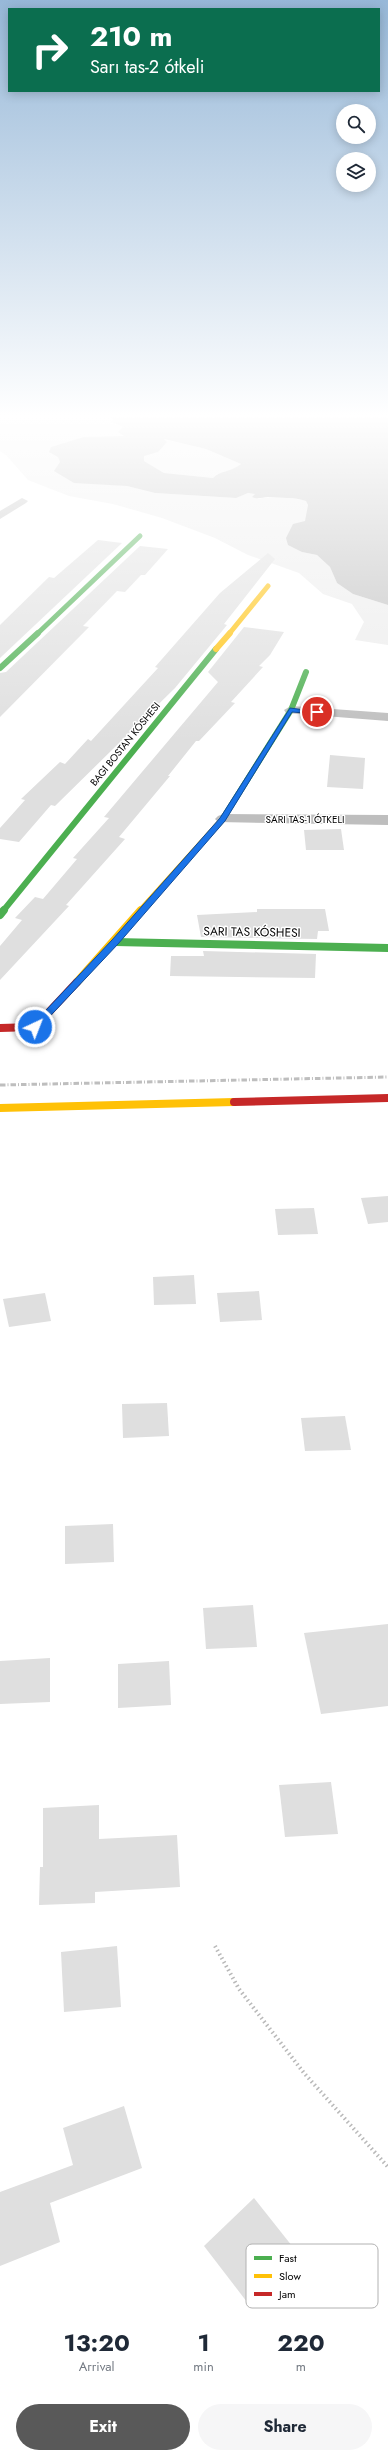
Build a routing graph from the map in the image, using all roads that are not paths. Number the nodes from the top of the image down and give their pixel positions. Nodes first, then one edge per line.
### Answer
1 (140, 536) dead end
2 (268, 586) dead end
3 (0, 668) edge
4 (306, 672) dead end
5 (290, 710) junction
6 (388, 717) edge
7 (223, 819) junction
8 (388, 820) edge
9 (0, 915) edge
10 (115, 942) junction
11 (388, 948) edge
12 (0, 1028) edge
13 (388, 1098) edge
14 (0, 1108) edge

1 - 3 street
2 - 9 street
4 - 5 street
5 - 6 street
5 - 7 street
7 - 8 street
7 - 10 street
10 - 11 street
10 - 12 street
13 - 14 street

